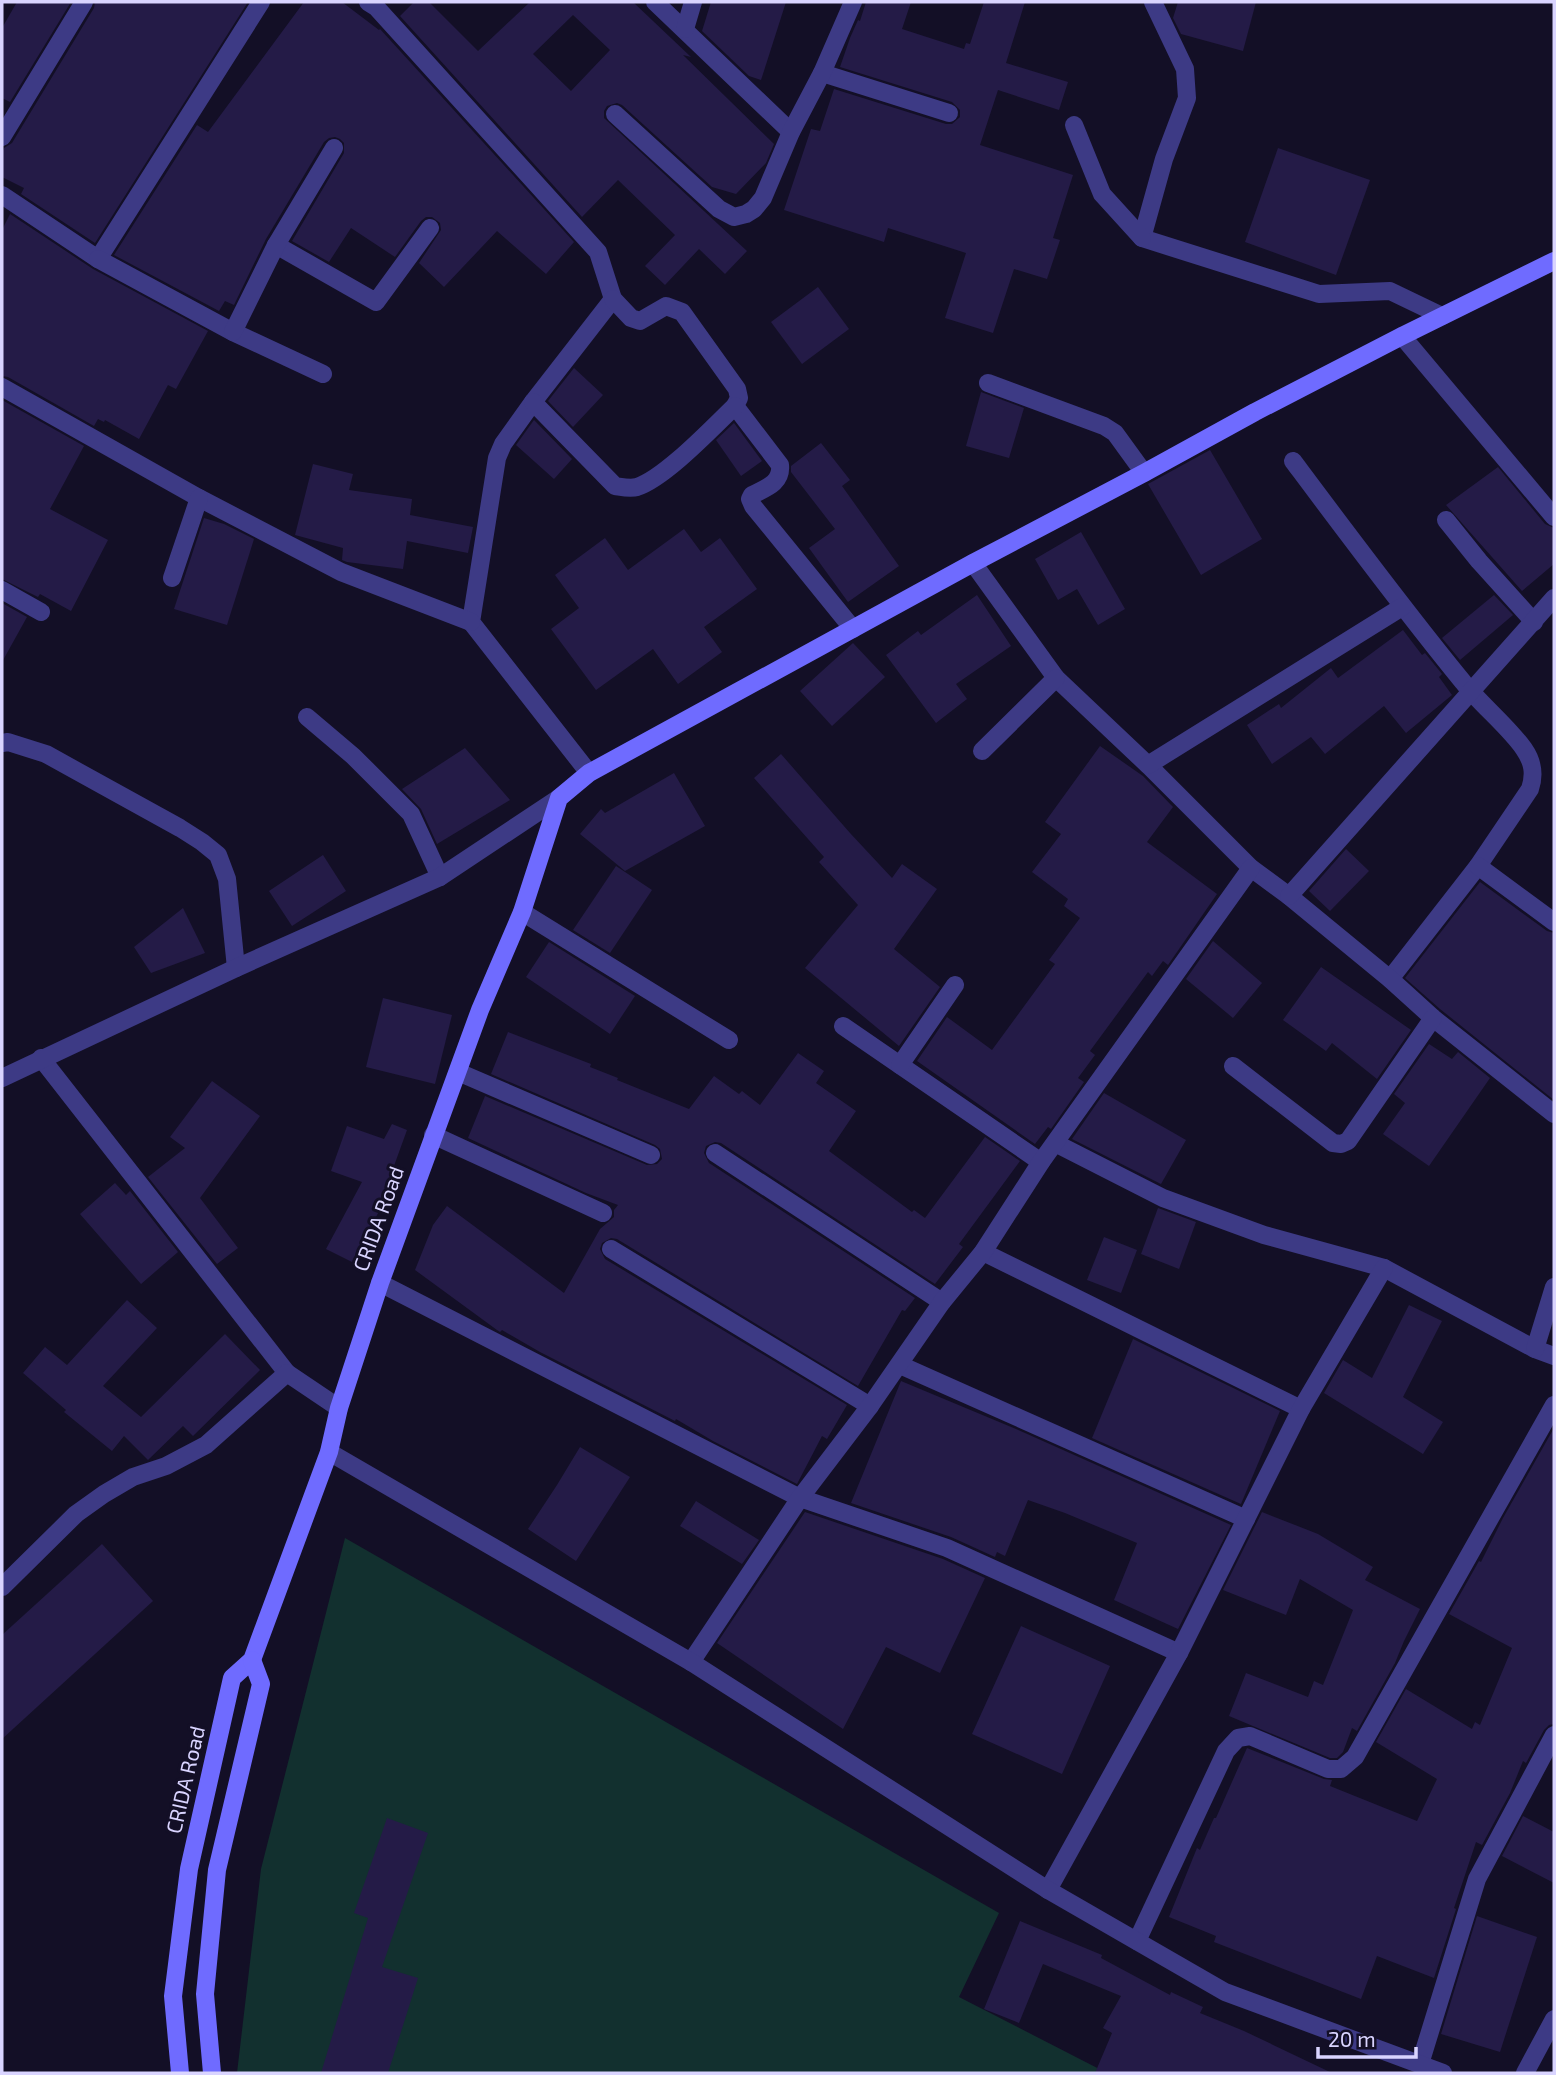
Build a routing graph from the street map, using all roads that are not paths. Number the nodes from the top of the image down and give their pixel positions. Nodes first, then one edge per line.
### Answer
1 (84, 2) edge
2 (261, 2) edge
3 (368, 2) edge
4 (654, 2) edge
5 (693, 2) edge
6 (853, 2) edge
7 (1153, 2) edge
8 (685, 29) junction
9 (822, 73) junction
10 (949, 113) dead end
11 (615, 114) dead end
12 (1074, 125) dead end
13 (791, 132) junction
14 (2, 137) edge
15 (334, 148) dead end
16 (2, 197) edge
17 (430, 228) dead end
18 (1142, 238) junction
19 (276, 245) junction
20 (99, 259) junction
21 (1554, 261) edge
22 (613, 299) junction
23 (1442, 316) junction
24 (233, 332) junction
25 (1402, 336) junction
26 (323, 374) dead end
27 (988, 383) dead end
28 (2, 387) edge
29 (533, 402) junction
30 (735, 406) junction
31 (1293, 461) dead end
32 (1144, 473) junction
33 (198, 498) junction
34 (1554, 517) edge
35 (1446, 520) dead end
36 (973, 563) junction
37 (172, 578) dead end
38 (2, 590) edge
39 (1554, 598) edge
40 (1402, 607) junction
41 (41, 612) dead end
42 (471, 622) junction
43 (1534, 622) junction
44 (853, 629) junction
45 (1056, 678) junction
46 (1470, 691) junction
47 (307, 716) dead end
48 (2, 743) edge
49 (982, 751) dead end
50 (1148, 765) junction
51 (589, 773) junction
52 (559, 798) junction
53 (1478, 866) junction
54 (1251, 868) junction
55 (440, 877) junction
56 (1289, 897) junction
57 (522, 912) junction
58 (1554, 922) edge
59 (236, 968) junction
60 (1390, 979) junction
61 (955, 985) dead end
62 (1433, 1018) junction
63 (843, 1026) dead end
64 (729, 1040) dead end
65 (41, 1058) junction
66 (900, 1065) junction
67 (1233, 1066) dead end
68 (458, 1072) junction
69 (2, 1078) edge
70 (1554, 1114) edge
71 (433, 1135) junction
72 (1055, 1143) junction
73 (715, 1153) dead end
74 (651, 1155) dead end
75 (1041, 1162) junction
76 (603, 1213) dead end
77 (611, 1249) dead end
78 (984, 1252) junction
79 (1384, 1268) junction
80 (380, 1283) junction
81 (1554, 1287) edge
82 (943, 1302) junction
83 (1535, 1349) junction
84 (1554, 1356) edge
85 (900, 1365) junction
86 (287, 1373) junction
87 (1554, 1405) edge
88 (870, 1406) junction
89 (339, 1408) junction
90 (1301, 1409) junction
91 (330, 1452) junction
92 (800, 1498) junction
93 (1246, 1519) junction
94 (2, 1587) edge
95 (1180, 1653) junction
96 (252, 1660) junction
97 (691, 1662) junction
98 (1554, 1735) edge
99 (1048, 1890) junction
100 (183, 1919) junction
101 (212, 1920) junction
102 (1137, 1941) junction
103 (1554, 2019) edge
104 (1420, 2064) junction
105 (180, 2073) edge
106 (212, 2073) edge
107 (1443, 2073) edge
108 (1525, 2073) edge

1 - 14 street
2 - 20 street
3 - 22 street
4 - 8 street
5 - 8 street
6 - 9 street
7 - 18 street
8 - 13 street
9 - 10 street
9 - 13 street
11 - 13 street
12 - 18 street
15 - 19 street
16 - 20 street
17 - 19 street
18 - 23 street
19 - 24 street
20 - 24 street
21 - 23 main road
22 - 29 street
22 - 30 street
23 - 25 main road
24 - 26 street
25 - 32 main road
25 - 34 street
27 - 32 street
28 - 33 street
29 - 30 street
29 - 42 street
30 - 44 street
31 - 40 street
32 - 36 main road
33 - 37 street
33 - 42 street
35 - 43 street
36 - 44 main road
36 - 45 street
38 - 41 street
39 - 43 street
40 - 46 street
40 - 50 street
42 - 51 street
43 - 46 street
44 - 51 main road
45 - 49 street
45 - 50 street
46 - 53 street
46 - 56 street
47 - 55 street
48 - 59 street
50 - 54 street
51 - 52 main road
52 - 55 street
52 - 57 main road, CRIDA Road
53 - 58 street
53 - 60 street
54 - 56 street
54 - 72 street
55 - 59 street
56 - 60 street
57 - 64 street
57 - 68 main road, CRIDA Road
59 - 65 street
60 - 62 street
61 - 66 street
62 - 67 street
62 - 70 street
63 - 66 street
65 - 69 street
65 - 86 street
66 - 75 street
68 - 71 main road, CRIDA Road
68 - 74 street
71 - 76 street
71 - 80 main road, CRIDA Road
72 - 75 street
72 - 79 street
73 - 82 street
75 - 78 street
77 - 88 street
78 - 82 street
78 - 90 street
79 - 83 street
79 - 90 street
80 - 89 main road, CRIDA Road
80 - 92 street
81 - 83 street
82 - 85 street
83 - 84 street
85 - 88 street
85 - 93 street
86 - 89 street
86 - 94 street
87 - 102 street
88 - 92 street
89 - 91 main road, CRIDA Road
90 - 93 street
91 - 96 main road, CRIDA Road
91 - 97 street
92 - 95 street
92 - 97 street
93 - 95 street
95 - 99 street
96 - 100 main road, CRIDA Road
96 - 101 main road
97 - 99 street
98 - 104 street
99 - 102 street
100 - 101 main road
100 - 105 main road, CRIDA Road
101 - 106 main road
102 - 104 street
103 - 108 street
104 - 107 street

